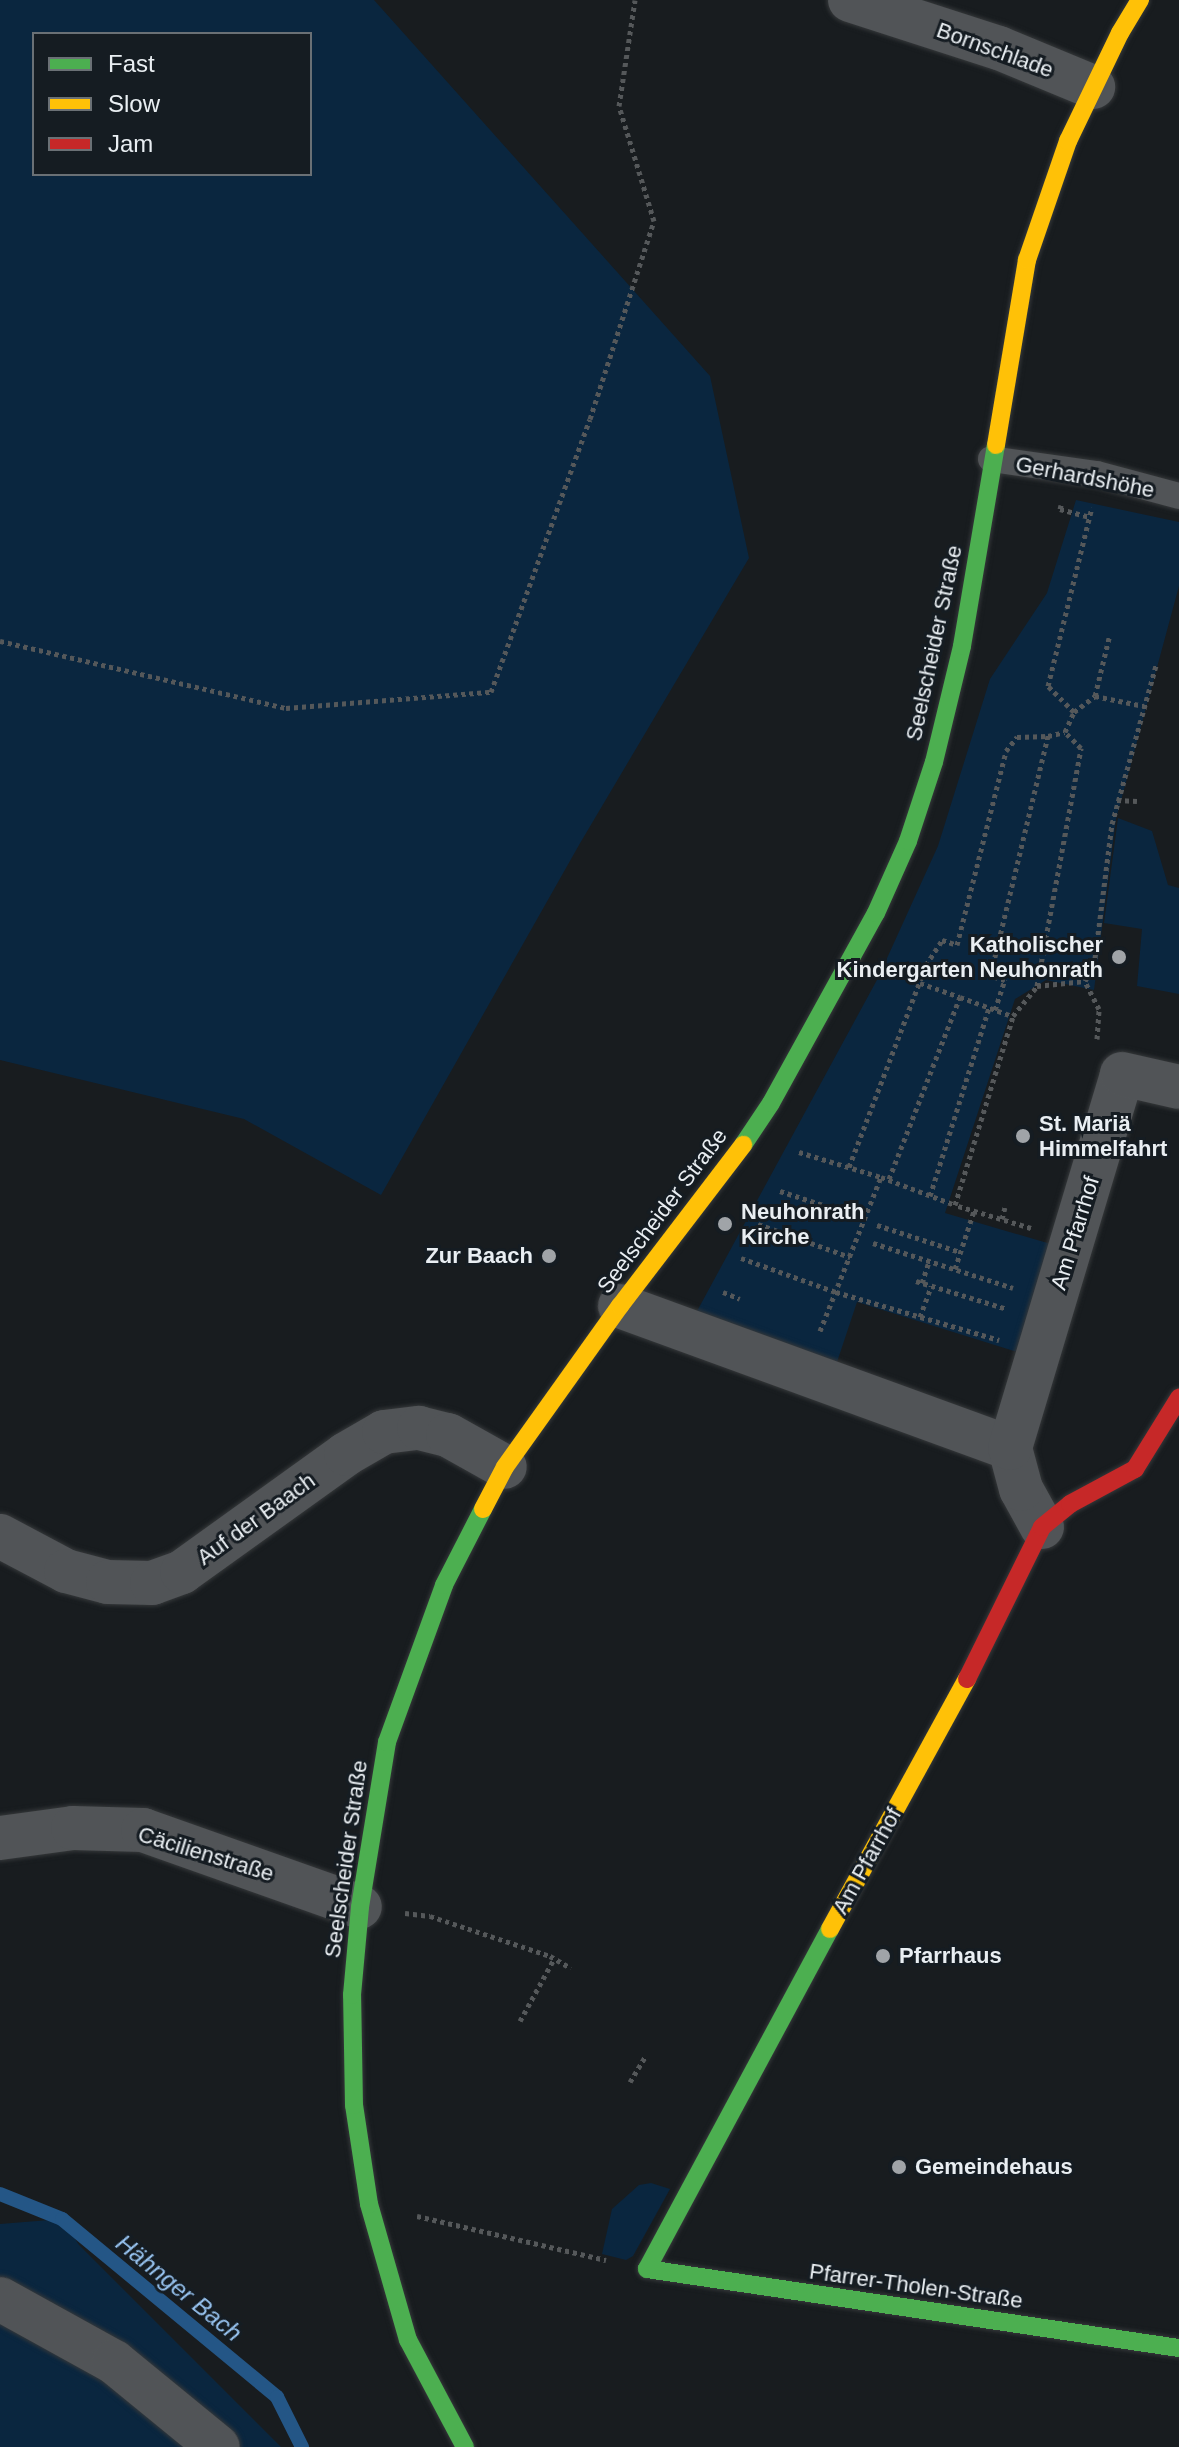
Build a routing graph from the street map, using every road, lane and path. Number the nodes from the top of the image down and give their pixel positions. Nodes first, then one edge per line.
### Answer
1 (635, 0) edge
2 (850, 0) edge
3 (1140, 0) edge
4 (1093, 87) junction
5 (991, 459) junction
6 (1097, 474) junction
7 (1179, 496) edge
8 (1109, 638) dead end
9 (0, 641) edge
10 (1156, 665) dead end
11 (1095, 696) junction
12 (1144, 706) junction
13 (1074, 712) junction
14 (1065, 732) junction
15 (1048, 736) junction
16 (1117, 800) junction
17 (1137, 801) dead end
18 (993, 965) dead end
19 (995, 977) dead end
20 (1085, 981) junction
21 (920, 983) junction
22 (1037, 986) junction
23 (960, 997) junction
24 (992, 1009) junction
25 (1013, 1016) junction
26 (1122, 1074) junction
27 (1179, 1087) edge
28 (799, 1152) dead end
29 (849, 1167) junction
30 (881, 1177) junction
31 (889, 1179) junction
32 (780, 1191) dead end
33 (930, 1196) junction
34 (955, 1205) junction
35 (1005, 1207) dead end
36 (974, 1211) junction
37 (866, 1219) junction
38 (758, 1224) dead end
39 (877, 1225) dead end
40 (873, 1243) dead end
41 (960, 1252) junction
42 (850, 1257) junction
43 (741, 1258) dead end
44 (929, 1261) junction
45 (955, 1269) junction
46 (931, 1286) junction
47 (1024, 1291) dead end
48 (723, 1292) dead end
49 (836, 1292) junction
50 (750, 1303) dead end
51 (620, 1306) junction
52 (1017, 1312) dead end
53 (920, 1317) junction
54 (806, 1326) dead end
55 (1007, 1342) dead end
56 (1179, 1398) edge
57 (1010, 1448) junction
58 (505, 1467) junction
59 (1042, 1527) junction
60 (0, 1536) edge
61 (0, 1838) edge
62 (360, 1907) junction
63 (555, 1958) junction
64 (571, 1968) dead end
65 (520, 2021) dead end
66 (645, 2057) dead end
67 (630, 2082) dead end
68 (369, 2204) junction
69 (647, 2269) junction
70 (0, 2299) edge
71 (1179, 2348) edge
72 (218, 2447) edge
73 (465, 2447) edge

1 - 9 path
2 - 4 street, Bornschlade
3 - 4 street, Seelscheider Straße
4 - 5 street, Seelscheider Straße
5 - 6 lane, Gerhardshöhe
5 - 51 street, Seelscheider Straße
6 - 7 lane, Gerhardshöhe
6 - 13 path
8 - 11 path
10 - 12 path
11 - 12 path
11 - 13 path
12 - 16 path
13 - 14 path
14 - 15 path
14 - 22 path
15 - 18 path
15 - 21 path
16 - 17 path
16 - 20 path
19 - 24 path
20 - 22 path
20 - 26 path
21 - 23 path
21 - 29 path
22 - 25 path
23 - 24 path
23 - 31 path
24 - 25 path
24 - 33 path
25 - 34 path
26 - 27 street
26 - 57 street, Am Pfarrhof
28 - 29 path
29 - 30 path
30 - 31 path
30 - 37 path
31 - 33 path
32 - 37 path
33 - 34 path
34 - 36 path
35 - 36 path
36 - 41 path
37 - 42 path
38 - 42 path
39 - 41 path
40 - 44 path
41 - 45 path
42 - 49 path
43 - 49 path
44 - 45 path
44 - 46 path
45 - 47 path
46 - 52 path
46 - 53 path
48 - 50 path
49 - 53 path
49 - 54 path
51 - 57 street
51 - 58 street, Seelscheider Straße
53 - 55 path
56 - 59 street
57 - 59 street
58 - 60 street, Auf der Baach
58 - 62 street, Seelscheider Straße
59 - 69 street, Am Pfarrhof
61 - 62 street, Cäcilienstraße
62 - 63 path
62 - 68 street, Seelscheider Straße
63 - 64 path
63 - 65 path
66 - 67 path
68 - 69 path
68 - 73 street, Seelscheider Straße
69 - 71 street, Pfarrer-Tholen-Straße
70 - 72 street

